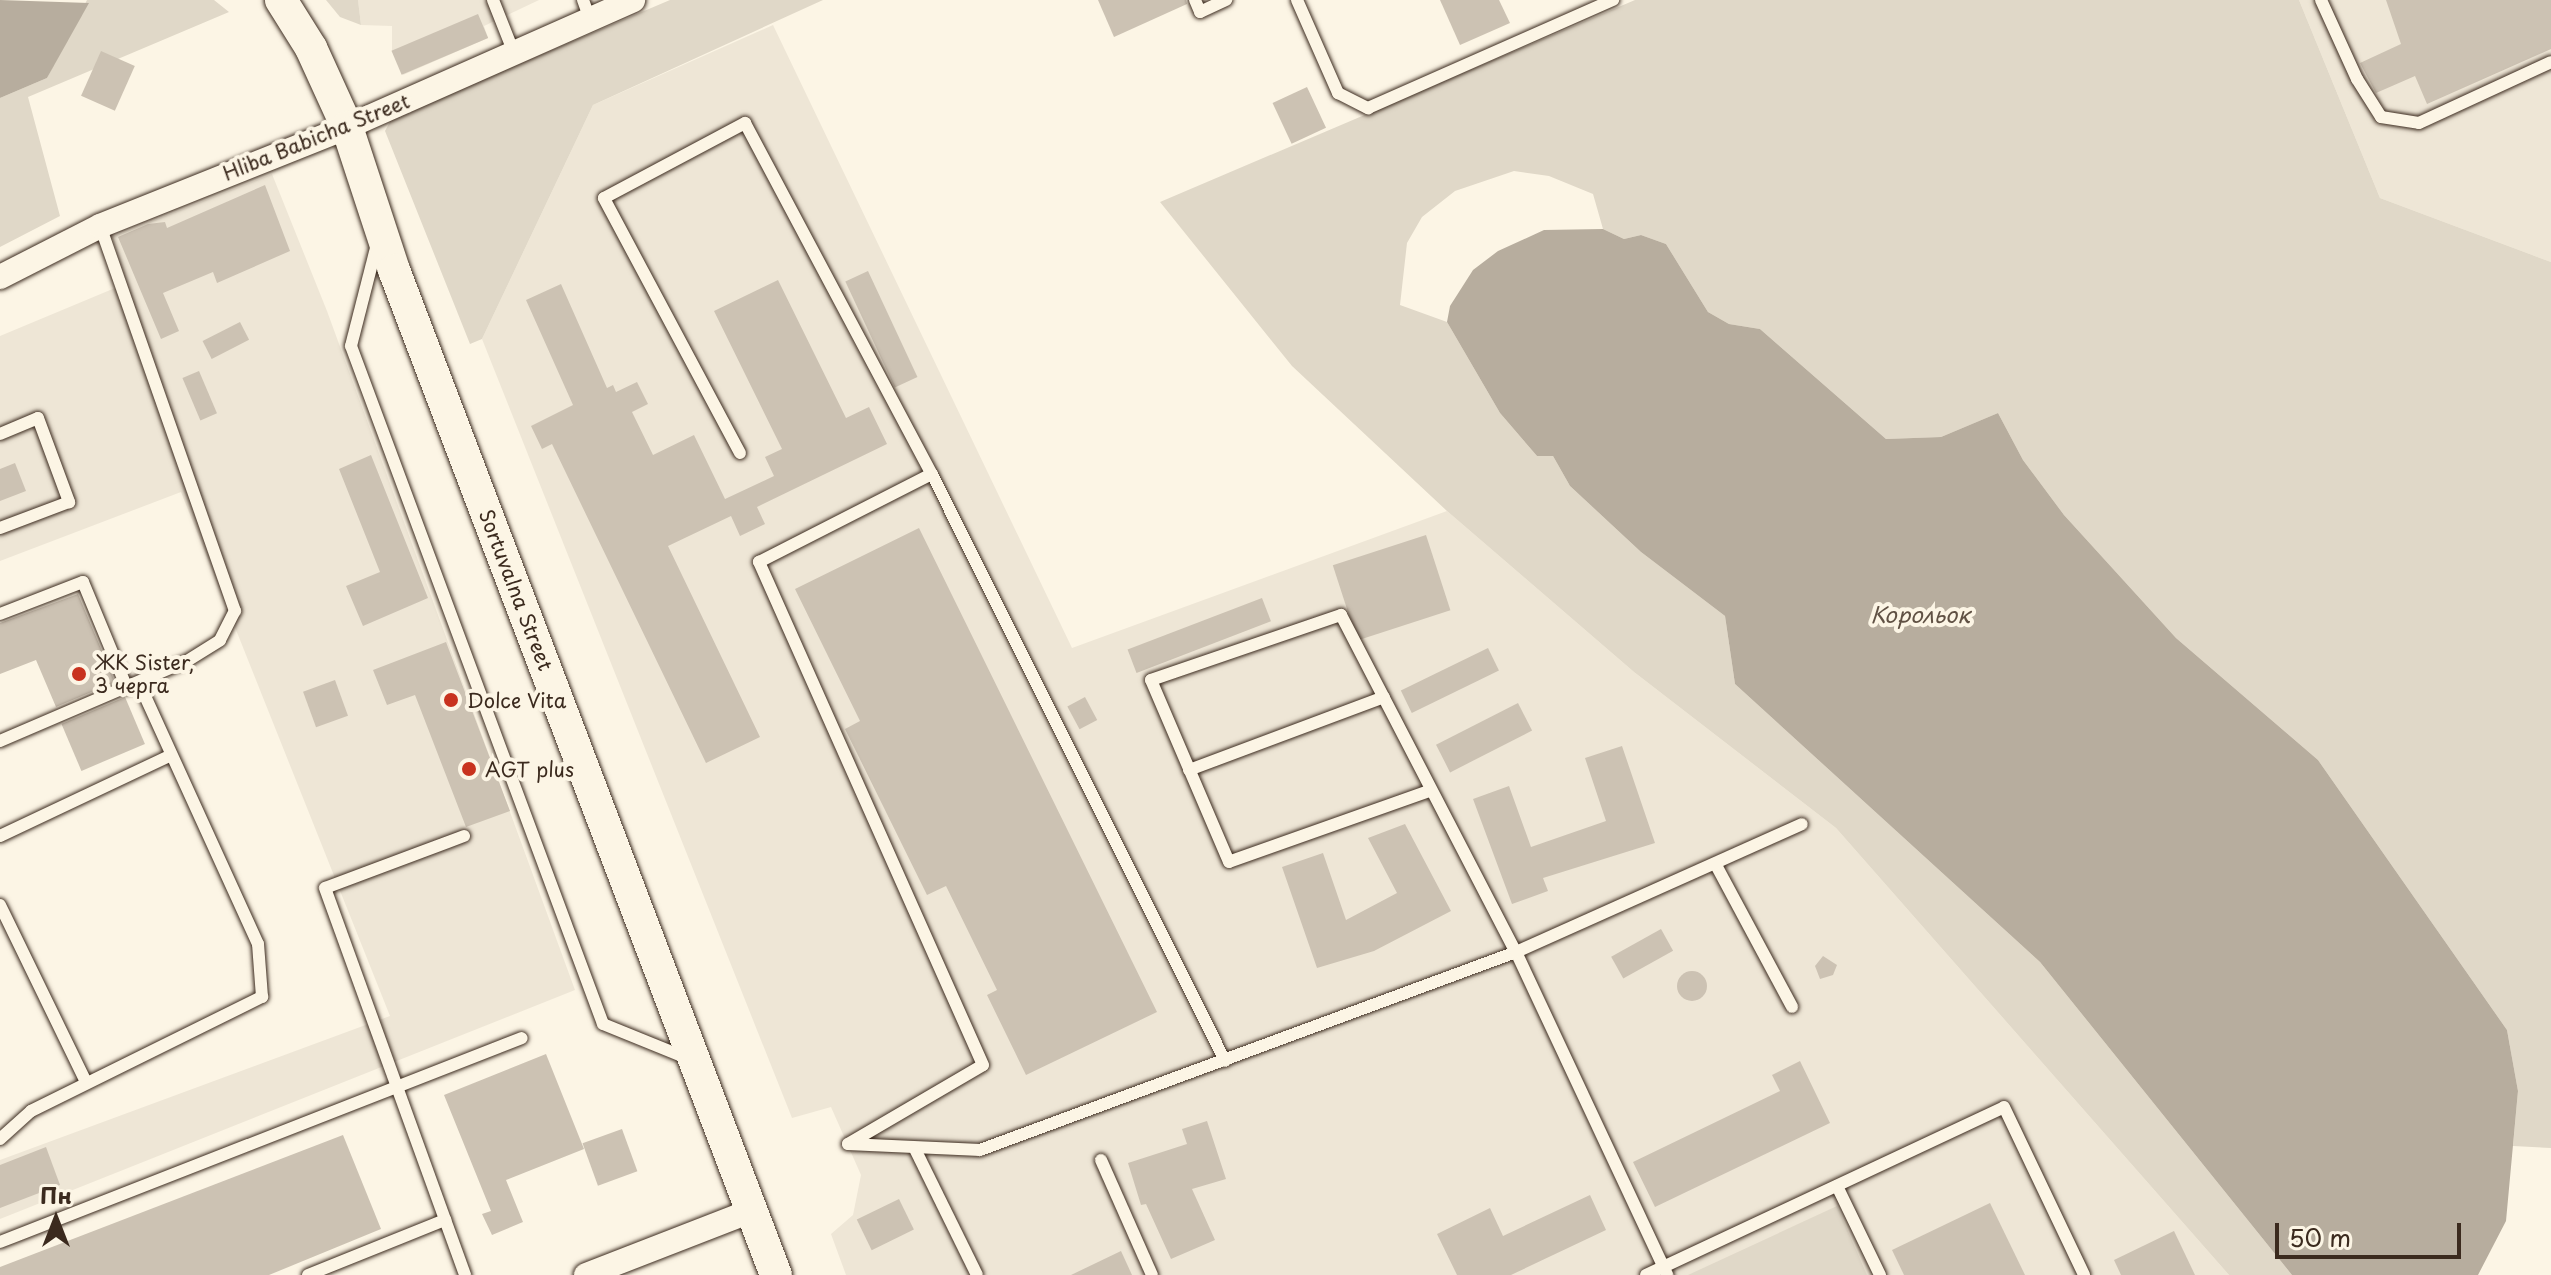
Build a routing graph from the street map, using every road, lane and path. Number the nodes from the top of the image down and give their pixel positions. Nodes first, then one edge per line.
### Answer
1 (281, 0) edge
2 (493, 0) edge
3 (633, 0) edge
4 (1195, 0) edge
5 (1226, 0) edge
6 (1297, 0) edge
7 (1613, 0) edge
8 (2321, 0) edge
9 (586, 10) edge
10 (514, 53) junction
11 (2551, 62) edge
12 (347, 127) junction
13 (100, 226) junction
14 (380, 229) junction
15 (0, 277) edge
16 (0, 434) edge
17 (740, 453) dead end
18 (932, 474) junction
19 (0, 528) edge
20 (0, 614) edge
21 (133, 686) junction
22 (1384, 697) junction
23 (0, 741) edge
24 (169, 756) junction
25 (1189, 770) junction
26 (1429, 791) junction
27 (1802, 824) dead end
28 (0, 836) edge
29 (464, 836) dead end
30 (1716, 865) junction
31 (0, 905) edge
32 (1516, 952) junction
33 (1792, 1007) dead end
34 (522, 1038) dead end
35 (695, 1061) junction
36 (1225, 1061) junction
37 (86, 1082) junction
38 (397, 1086) junction
39 (0, 1139) edge
40 (915, 1149) junction
41 (1101, 1160) dead end
42 (1837, 1186) junction
43 (751, 1211) junction
44 (445, 1220) junction
45 (0, 1242) edge
46 (1665, 1271) edge
47 (308, 1275) edge
48 (465, 1275) edge
49 (586, 1275) edge
50 (776, 1275) edge
51 (977, 1275) edge
52 (1152, 1275) edge
53 (1646, 1275) edge
54 (1880, 1275) edge
55 (2084, 1275) edge

1 - 12 street, Sortuvalna Street
2 - 10 lane
3 - 9 street, Hliba Babicha Street
4 - 5 lane
6 - 7 lane
8 - 11 lane
9 - 10 street, Hliba Babicha Street
10 - 12 street, Hliba Babicha Street
12 - 13 street, Hliba Babicha Street
12 - 14 street, Sortuvalna Street
13 - 15 street, Hliba Babicha Street
13 - 21 lane
14 - 35 street, Sortuvalna Street
14 - 35 lane
16 - 19 lane
17 - 18 lane
18 - 36 lane
18 - 40 lane
20 - 21 lane
21 - 23 lane
21 - 24 lane
22 - 25 lane
22 - 25 lane
22 - 26 lane
24 - 28 lane
24 - 37 lane
25 - 26 lane
26 - 32 lane
27 - 30 lane
29 - 38 lane
30 - 32 lane
30 - 33 lane
31 - 37 lane
32 - 36 lane
32 - 46 lane
34 - 38 lane
35 - 43 street, Sortuvalna Street
36 - 40 lane
37 - 39 lane
38 - 44 lane
38 - 45 lane
40 - 51 lane
41 - 52 lane
42 - 46 lane
42 - 54 lane
42 - 55 lane
43 - 49 street
43 - 50 street, Sortuvalna Street
44 - 47 lane
44 - 48 lane
46 - 53 lane

